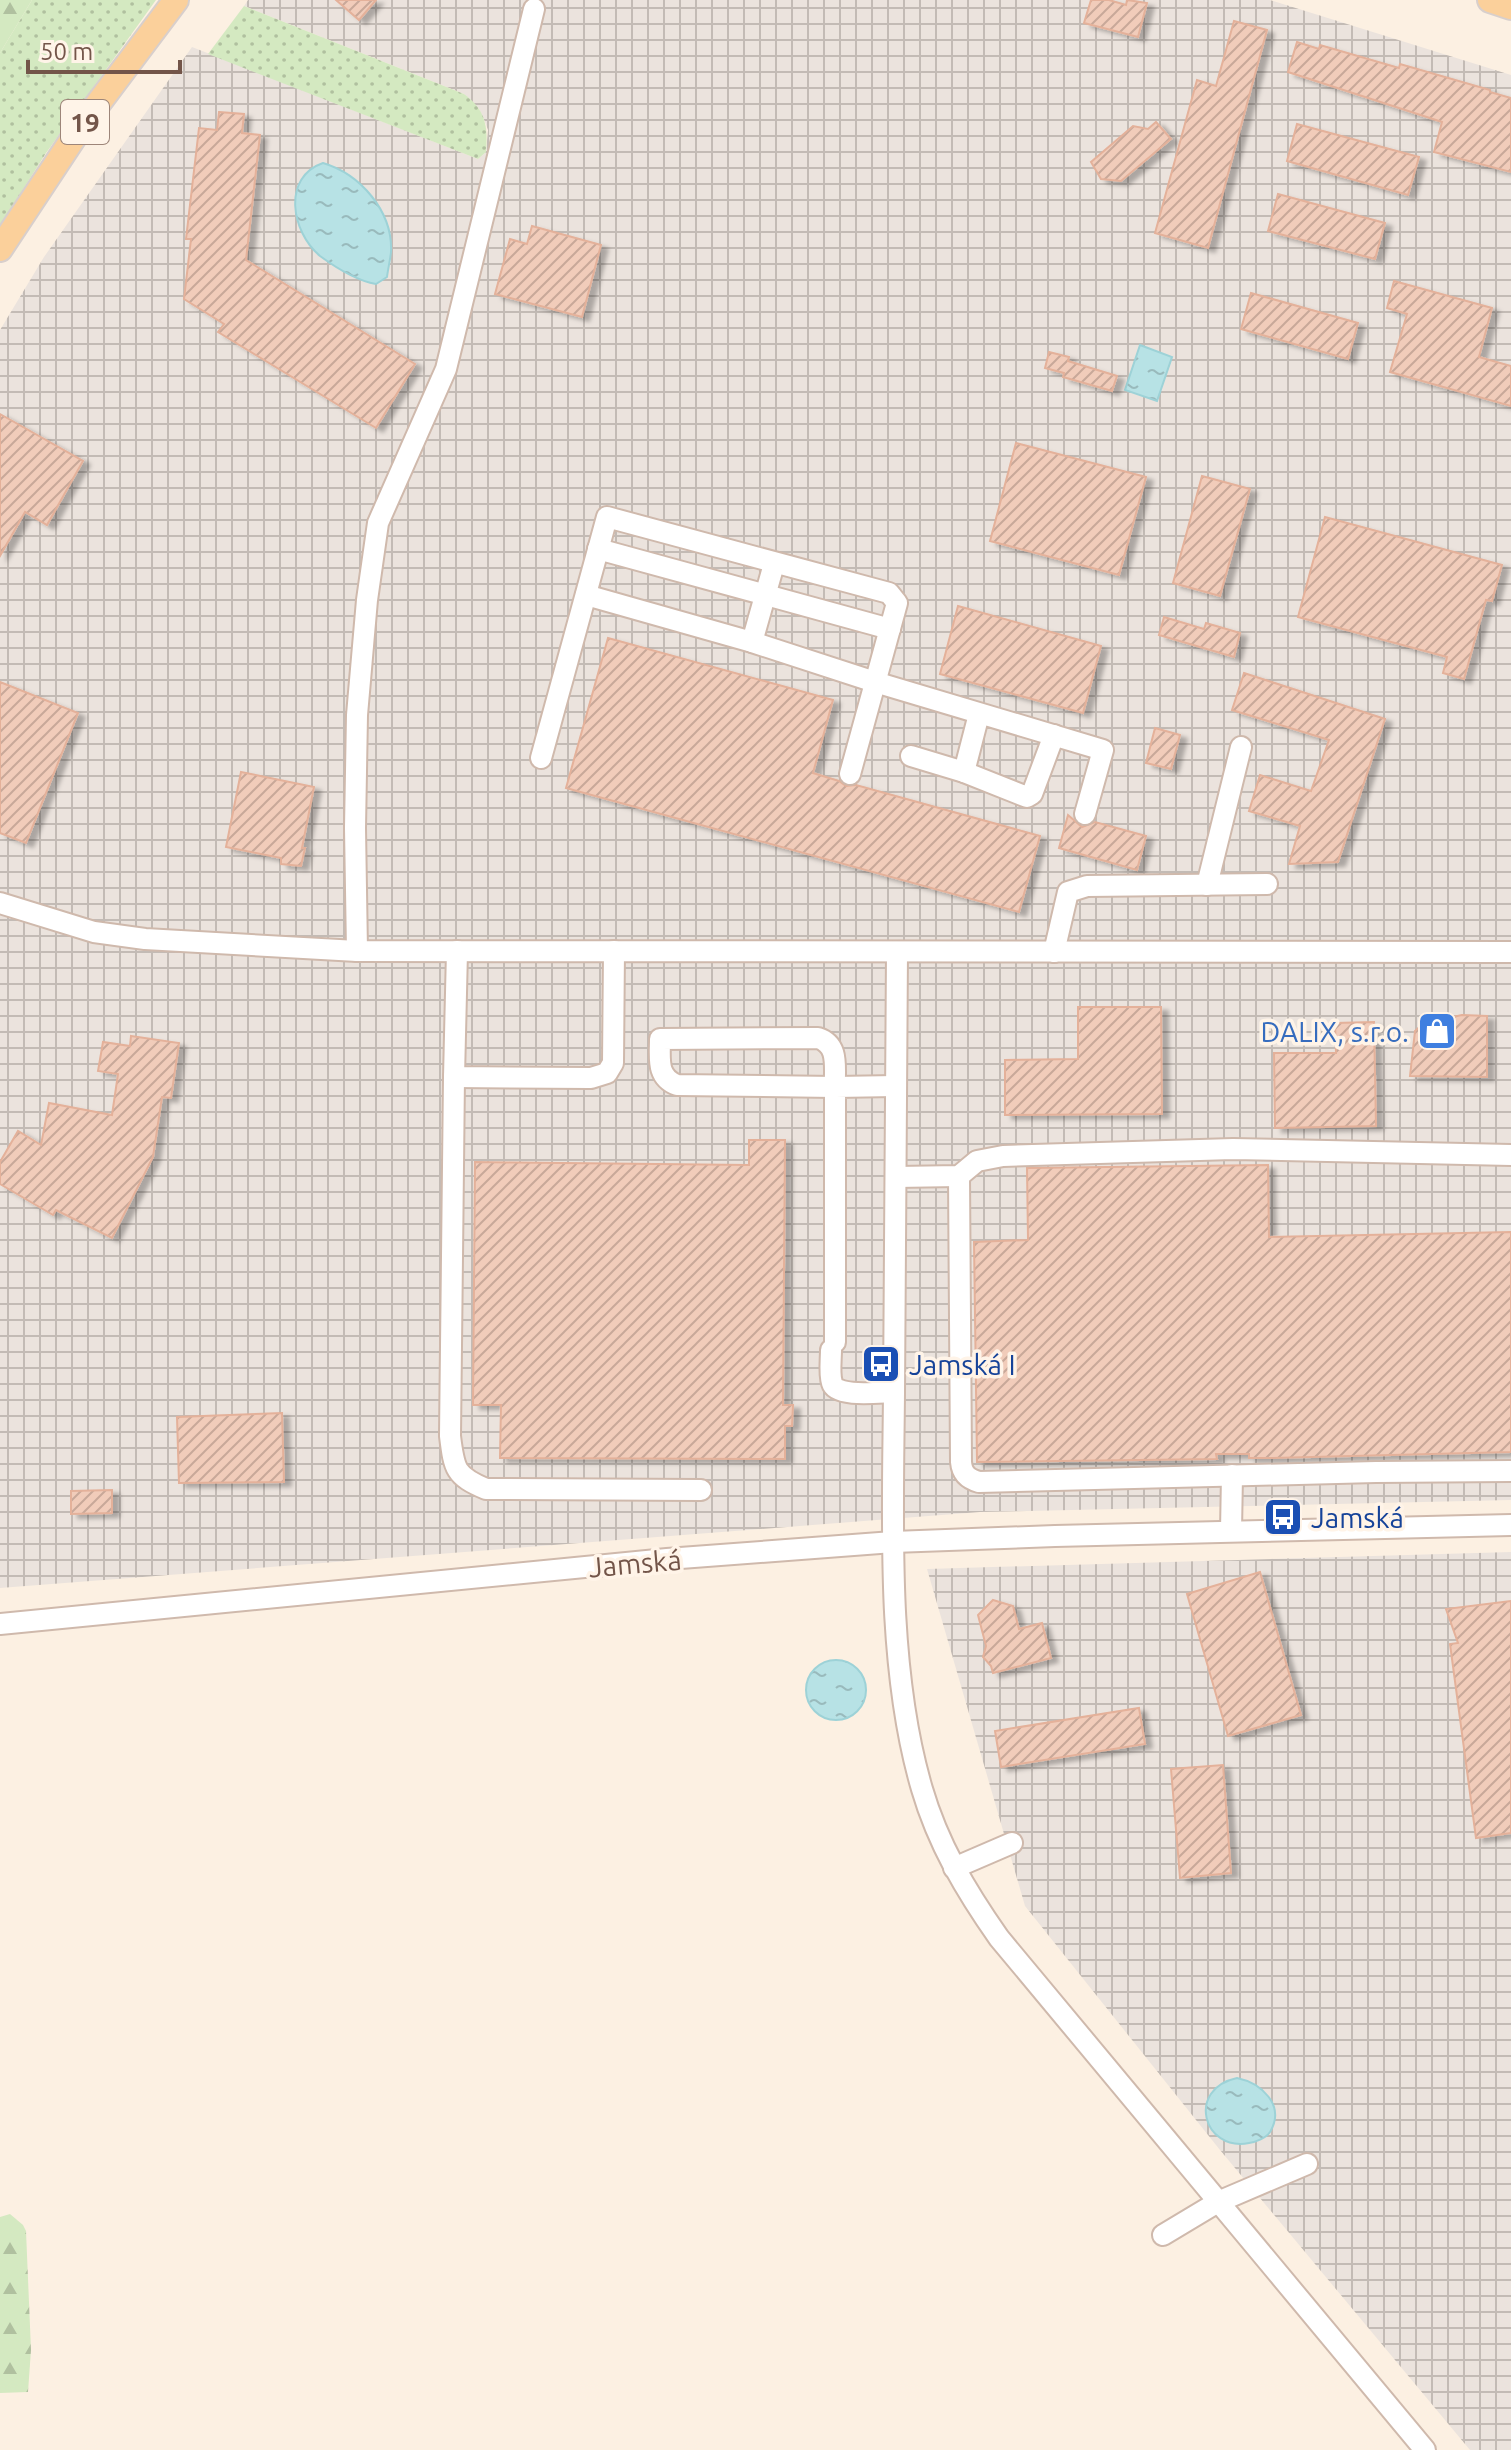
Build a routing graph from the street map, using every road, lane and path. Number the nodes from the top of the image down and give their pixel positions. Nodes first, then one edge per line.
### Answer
1 (176, 0) edge
2 (1490, 0) edge
3 (1511, 7) edge
4 (534, 9) dead end
5 (0, 249) edge
6 (598, 549) junction
7 (774, 564) junction
8 (586, 595) junction
9 (765, 595) junction
10 (890, 629) junction
11 (752, 642) junction
12 (875, 682) junction
13 (979, 714) junction
14 (1054, 735) junction
15 (1241, 747) dead end
16 (911, 756) dead end
17 (541, 758) dead end
18 (964, 772) junction
19 (850, 774) dead end
20 (1085, 814) dead end
21 (1267, 884) dead end
22 (1207, 885) junction
23 (0, 903) edge
24 (357, 951) junction
25 (457, 951) junction
26 (614, 951) junction
27 (897, 952) junction
28 (1054, 952) junction
29 (1511, 952) edge
30 (454, 1077) junction
31 (896, 1086) junction
32 (835, 1087) junction
33 (1511, 1155) edge
34 (959, 1176) junction
35 (896, 1177) junction
36 (894, 1392) junction
37 (1511, 1471) edge
38 (1232, 1475) junction
39 (701, 1490) dead end
40 (1511, 1525) edge
41 (1231, 1531) junction
42 (893, 1542) junction
43 (0, 1624) edge
44 (1012, 1843) dead end
45 (954, 1868) junction
46 (1307, 2164) dead end
47 (1218, 2202) junction
48 (1163, 2235) dead end
49 (1425, 2450) edge

1 - 5 main road, 19
2 - 3 main road
4 - 24 street
6 - 7 street
6 - 8 street
6 - 9 street
7 - 9 street
7 - 10 street
8 - 11 street
8 - 17 street
9 - 10 street
9 - 11 street
10 - 12 street
11 - 12 street
12 - 13 street
12 - 19 street
13 - 14 street
13 - 18 street
14 - 18 street
14 - 20 street
15 - 22 street
16 - 18 street
21 - 22 street
22 - 28 street
23 - 24 street
24 - 25 street
25 - 26 street
25 - 30 street
26 - 27 street
26 - 30 street
27 - 28 street
27 - 31 street
28 - 29 street
30 - 39 street
31 - 32 street
31 - 35 street
32 - 32 street
32 - 36 street
33 - 34 street
34 - 35 street
34 - 38 street
35 - 36 street
36 - 42 street
37 - 38 street
38 - 41 street
40 - 41 street, Jamská
41 - 42 street, Jamská
42 - 43 street, Jamská
42 - 45 street
44 - 45 street
45 - 47 street
46 - 47 street
47 - 48 street
47 - 49 street

